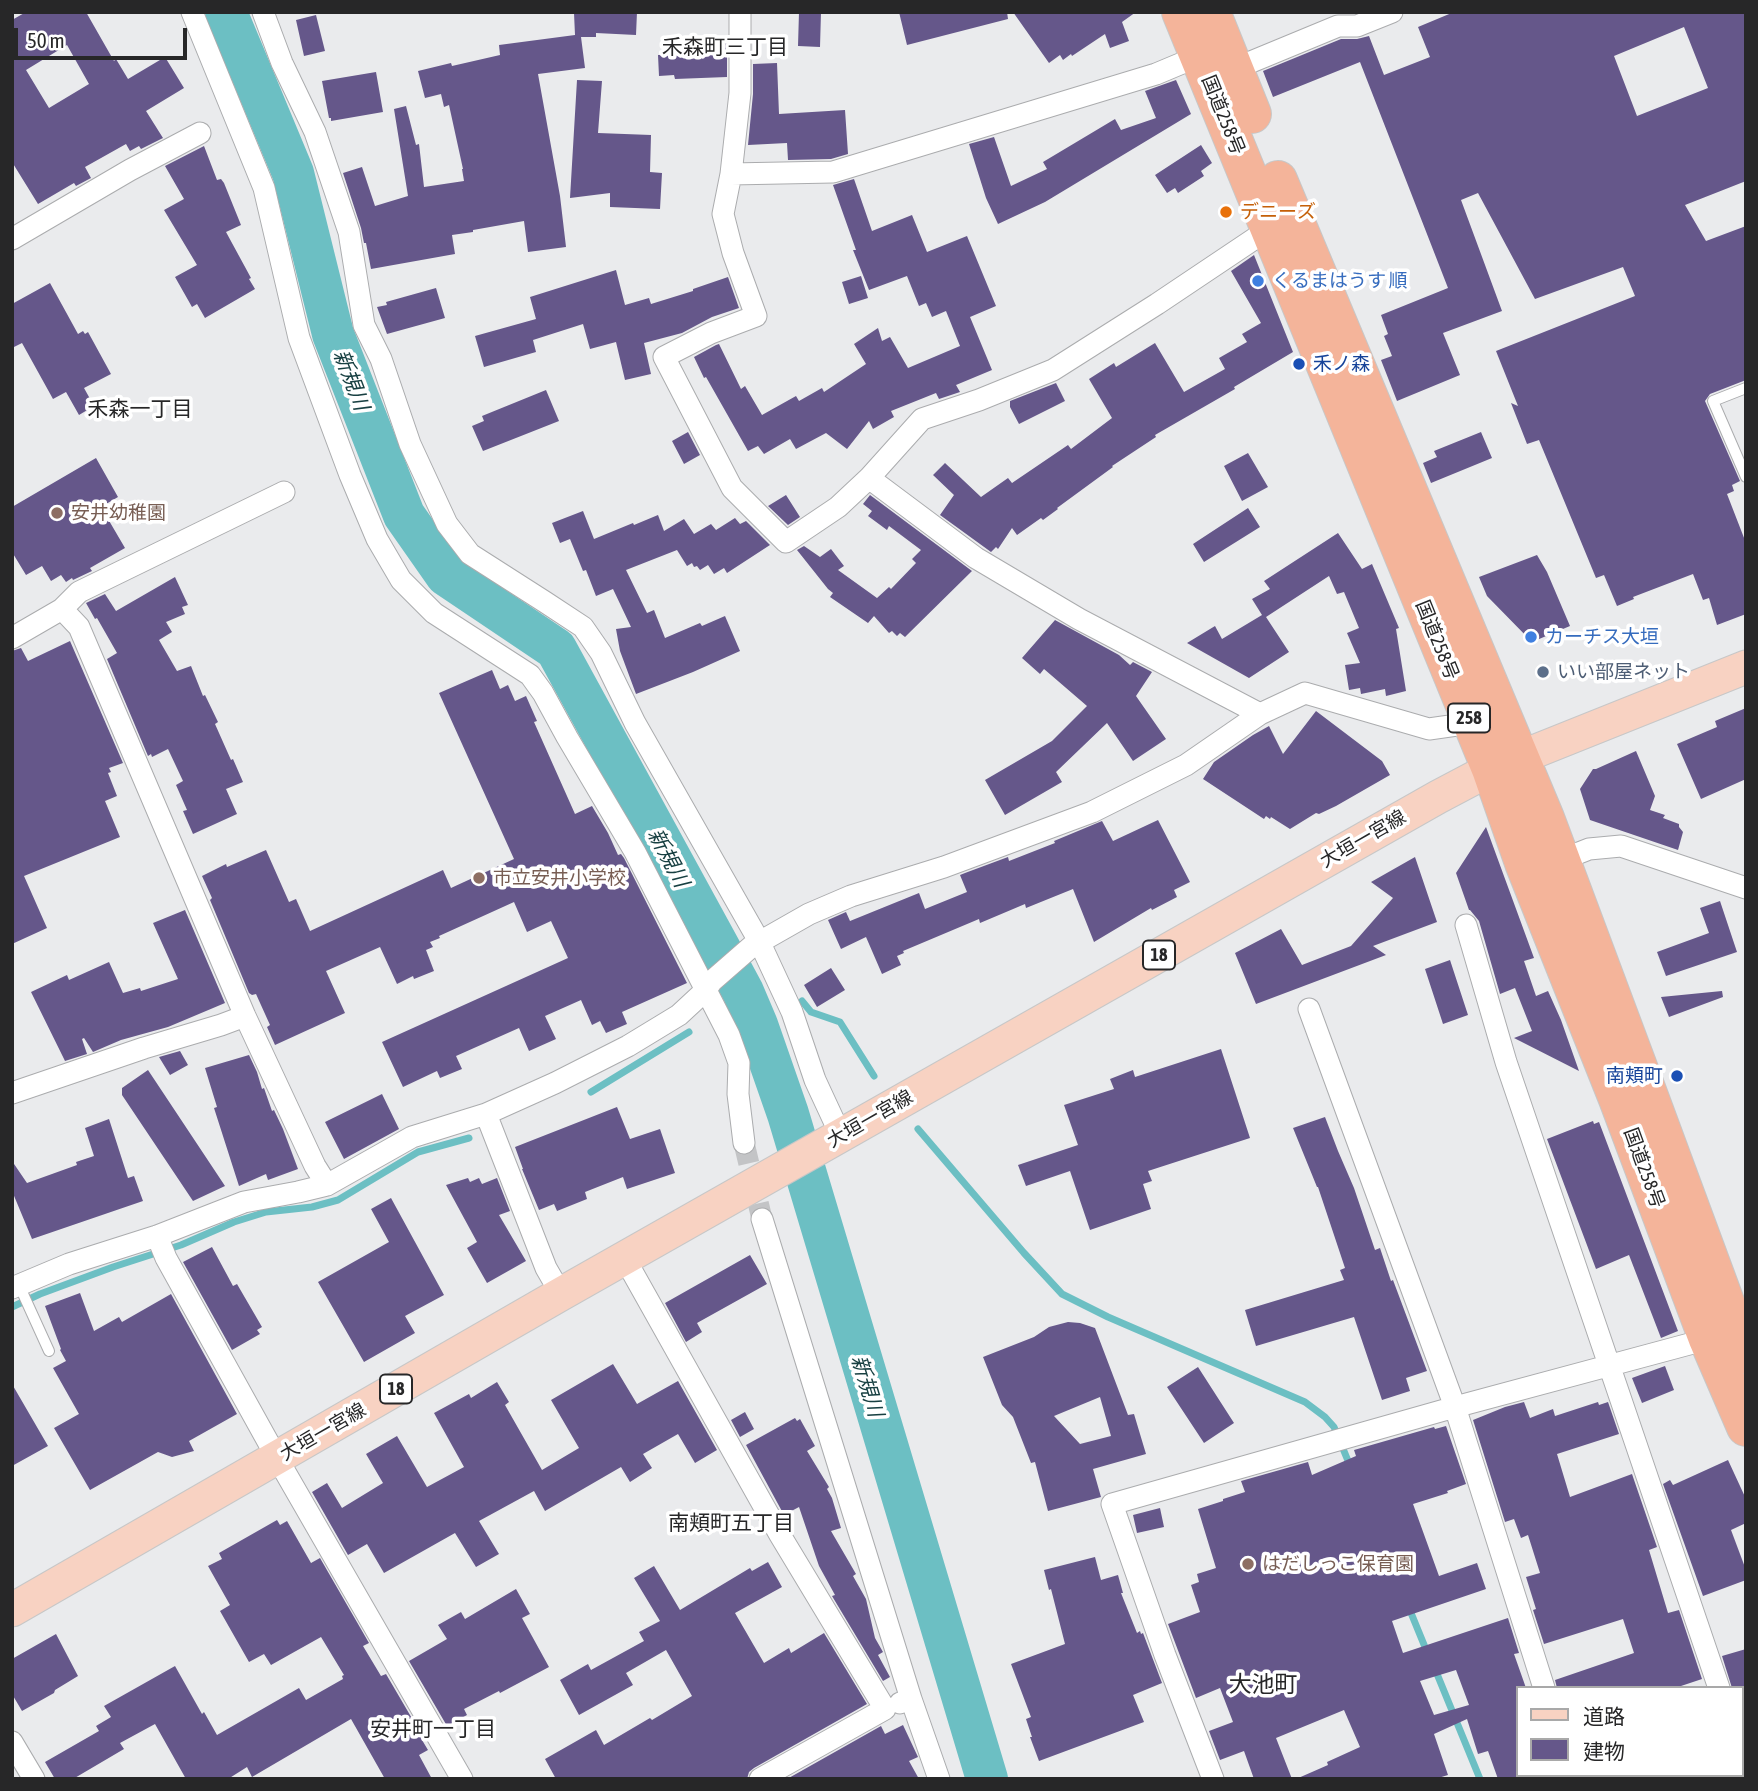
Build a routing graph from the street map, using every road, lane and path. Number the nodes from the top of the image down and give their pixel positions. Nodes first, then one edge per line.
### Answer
1 (192, 12) edge
2 (263, 12) edge
3 (740, 12) edge
4 (1181, 12) edge
5 (1211, 12) edge
6 (1392, 12) edge
7 (1216, 63) junction
8 (200, 133) dead end
9 (731, 174) junction
10 (1271, 233) junction
11 (12, 239) edge
12 (1746, 388) edge
13 (1746, 477) edge
14 (869, 478) junction
15 (284, 492) dead end
16 (62, 609) junction
17 (12, 638) edge
18 (1746, 667) edge
19 (1260, 714) junction
20 (1470, 720) junction
21 (1505, 763) junction
22 (1561, 860) junction
23 (1746, 888) edge
24 (1466, 925) dead end
25 (755, 944) junction
26 (709, 985) junction
27 (1309, 1009) dead end
28 (245, 1016) junction
29 (12, 1093) edge
30 (486, 1114) junction
31 (834, 1139) junction
32 (744, 1143) tunnel mouth
33 (327, 1185) junction
34 (762, 1219) tunnel mouth
35 (161, 1246) junction
36 (625, 1259) junction
37 (18, 1289) edge
38 (561, 1294) junction
39 (1734, 1337) edge
40 (49, 1351) dead end
41 (1611, 1366) junction
42 (1455, 1407) junction
43 (1746, 1427) edge
44 (277, 1458) junction
45 (12, 1609) edge
46 (1543, 1686) edge
47 (1718, 1686) edge
48 (911, 1699) junction
49 (885, 1709) junction
50 (12, 1742) edge
51 (34, 1779) edge
52 (462, 1779) edge
53 (760, 1779) edge
54 (939, 1779) edge
55 (1213, 1779) edge

1 - 26 street
2 - 25 street
3 - 9 street
4 - 7 highway, 国道258号 / 258
5 - 7 highway, 国道258号 / 258
6 - 7 street
7 - 9 street
7 - 10 highway, 国道258号 / 258
7 - 21 highway, 国道258号 / 258
8 - 11 street
9 - 14 street
10 - 14 street
10 - 20 highway, 国道258号 / 258
12 - 13 lane
14 - 19 street
15 - 16 street
16 - 17 street
16 - 28 street
18 - 21 main road, 大垣一宮線 / 18
19 - 20 street
19 - 25 street
20 - 21 highway, 国道258号 / 258
21 - 22 highway, 国道258号 / 258
21 - 31 main road, 大垣一宮線 / 18
21 - 39 highway, 国道258号 / 258
22 - 23 street
22 - 39 highway, 国道258号 / 258
24 - 41 street
25 - 26 street
25 - 31 street
26 - 30 street
26 - 32 street
27 - 42 street
28 - 29 street
28 - 33 street
30 - 33 street
30 - 38 street
31 - 36 main road, 大垣一宮線 / 18
33 - 35 street
34 - 48 street
35 - 37 street
35 - 44 street
36 - 38 main road, 大垣一宮線 / 18
36 - 49 street
37 - 40 lane
38 - 44 main road, 大垣一宮線 / 18
39 - 41 street
39 - 43 highway, 国道258号 / 258
41 - 42 street
41 - 47 street
42 - 46 street
42 - 55 street
44 - 45 main road, 大垣一宮線 / 18
44 - 52 street
48 - 49 street
48 - 54 street
49 - 53 street
50 - 51 street

